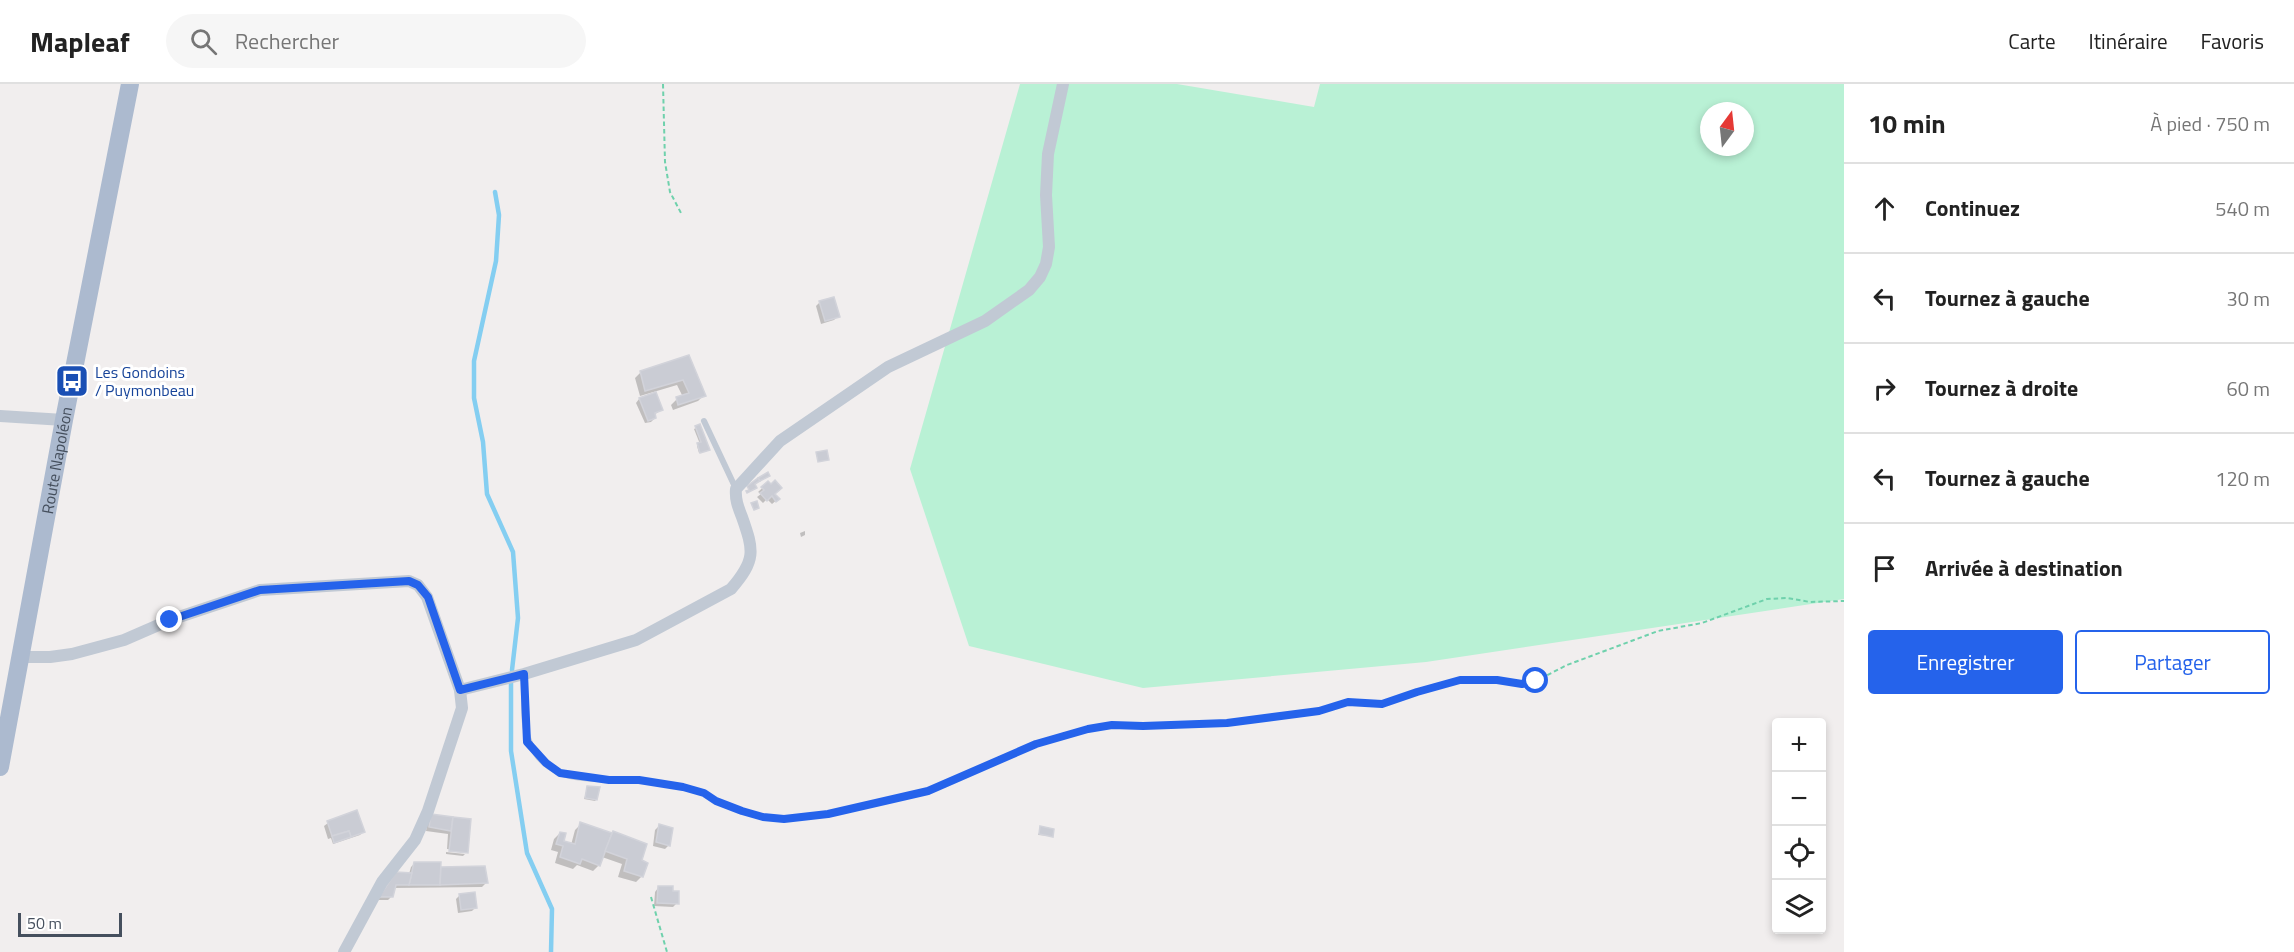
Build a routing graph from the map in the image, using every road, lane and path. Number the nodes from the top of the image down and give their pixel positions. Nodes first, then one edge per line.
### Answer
1 (130, 84) edge
2 (663, 84) edge
3 (1063, 84) edge
4 (681, 213) dead end
5 (0, 416) edge
6 (64, 420) junction
7 (704, 421) dead end
8 (736, 489) junction
9 (1844, 601) edge
10 (21, 657) junction
11 (524, 674) junction
12 (460, 690) junction
13 (0, 767) edge
14 (609, 780) joint
15 (651, 897) dead end
16 (344, 952) edge
17 (668, 952) edge

1 - 6 main road, Route Napoléon
2 - 4 path
3 - 8 street
5 - 6 street
6 - 10 main road, Route Napoléon
7 - 8 lane
8 - 11 street
9 - 14 path
10 - 12 street
10 - 13 main road, Route Napoléon
11 - 12 street
11 - 14 lane
12 - 16 street
15 - 17 path

